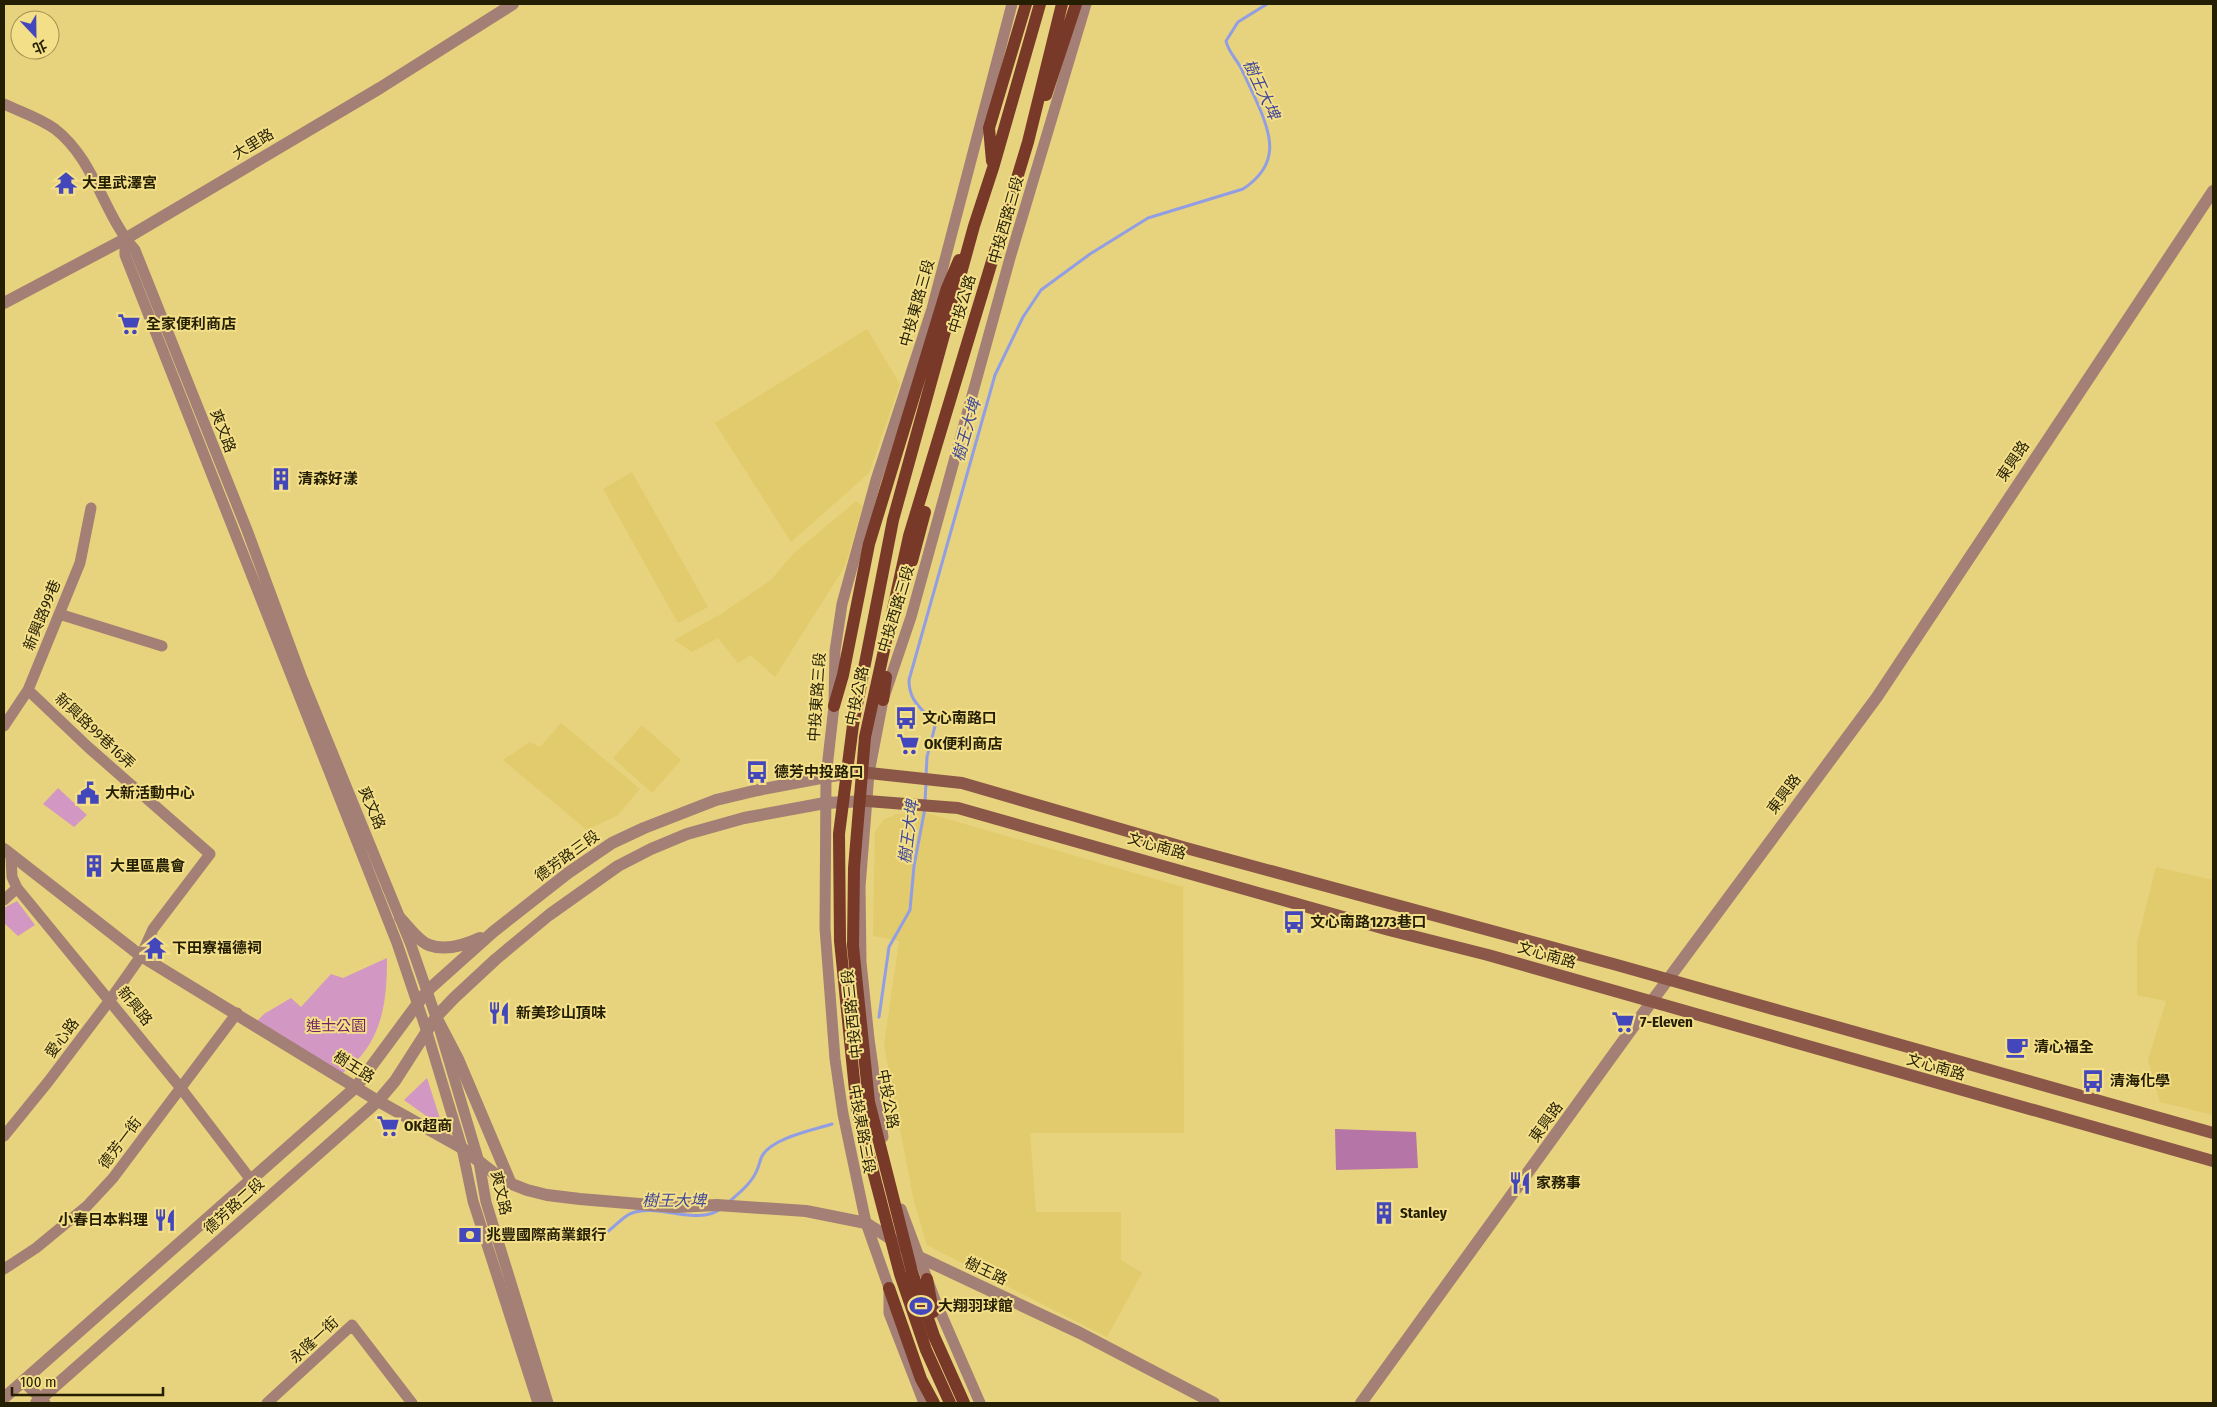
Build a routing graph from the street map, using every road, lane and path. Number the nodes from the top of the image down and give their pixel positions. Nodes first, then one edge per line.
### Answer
1 (514, 4) edge
2 (1012, 4) edge
3 (1026, 4) edge
4 (1040, 4) edge
5 (1062, 4) edge
6 (1076, 4) edge
7 (1086, 4) edge
8 (4, 104) edge
9 (1028, 142) junction
10 (993, 168) junction
11 (2213, 191) edge
12 (974, 226) junction
13 (1000, 236) junction
14 (125, 239) junction
15 (4, 303) edge
16 (91, 508) dead end
17 (59, 614) junction
18 (162, 646) dead end
19 (28, 690) junction
20 (883, 700) junction
21 (834, 706) junction
22 (4, 726) edge
23 (869, 773) junction
24 (826, 777) junction
25 (867, 801) junction
26 (825, 803) junction
27 (7, 852) edge
28 (210, 854) joint
29 (17, 888) junction
30 (4, 900) edge
31 (400, 918) junction
32 (493, 932) junction
33 (141, 956) junction
34 (1668, 980) junction
35 (427, 991) junction
36 (110, 1000) junction
37 (1652, 1001) junction
38 (418, 1003) junction
39 (237, 1013) junction
40 (436, 1017) junction
41 (428, 1032) junction
42 (180, 1087) junction
43 (356, 1087) junction
44 (378, 1101) junction
45 (878, 1110) junction
46 (843, 1114) junction
47 (2213, 1133) edge
48 (4, 1136) edge
49 (462, 1148) junction
50 (2213, 1161) edge
51 (479, 1162) junction
52 (251, 1180) junction
53 (511, 1184) junction
54 (866, 1223) junction
55 (919, 1257) junction
56 (4, 1268) edge
57 (927, 1279) junction
58 (889, 1288) junction
59 (23, 1381) junction
60 (4, 1398) edge
61 (40, 1402) edge
62 (266, 1403) edge
63 (412, 1403) edge
64 (538, 1403) edge
65 (548, 1403) edge
66 (924, 1403) edge
67 (934, 1403) edge
68 (950, 1403) edge
69 (964, 1403) edge
70 (973, 1403) edge
71 (980, 1403) edge
72 (1214, 1403) edge
73 (1361, 1403) edge

1 - 14 street, 大里路
2 - 21 street, 中投東路三段
3 - 10 main road
4 - 10 main road, 中投公路
5 - 9 main road, 中投公路
6 - 9 main road
7 - 20 street, 中投西路三段
8 - 14 street, 爽文路
9 - 13 main road, 中投公路
10 - 12 main road, 中投公路
11 - 34 street, 東興路
12 - 21 main road
12 - 68 main road, 中投公路
13 - 20 main road
13 - 69 main road, 中投公路
14 - 15 street, 大里路
14 - 31 street, 爽文路
14 - 38 street, 爽文路
16 - 17 street, 新興路99巷
17 - 18 street
17 - 19 street, 新興路99巷
19 - 22 street, 新興路99巷
19 - 28 street, 新興路99巷16弄
20 - 23 street, 中投西路三段
21 - 24 street, 中投東路三段
23 - 24 street, 德芳路三段
23 - 25 street, 中投西路三段
23 - 34 main road, 文心南路
24 - 26 street, 中投東路三段
24 - 32 street, 德芳路三段
25 - 26 street
25 - 37 main road, 文心南路
25 - 45 street, 中投西路三段
26 - 40 street
26 - 46 street, 中投東路三段
27 - 29 street, 新興路
27 - 33 street, 樹王路
28 - 33 street, 愛心路
29 - 30 street
29 - 36 street, 新興路
31 - 32 street
31 - 35 street, 爽文路
32 - 35 street, 德芳路三段
33 - 36 street, 愛心路
33 - 39 street, 樹王路
34 - 37 street, 東興路
34 - 47 main road, 文心南路
35 - 38 street, 德芳路三段
35 - 40 street, 爽文路
36 - 42 street, 新興路
36 - 48 street, 愛心路
37 - 50 main road, 文心南路
37 - 73 street, 東興路
38 - 41 street, 爽文路
38 - 43 street, 德芳路三段
39 - 42 street, 德芳一街
39 - 43 street, 樹王路
40 - 41 street, 德芳路二段
40 - 51 street, 爽文路
40 - 53 street
41 - 44 street, 德芳路二段
41 - 49 street, 爽文路
42 - 52 street, 新興路
42 - 56 street, 德芳一街
43 - 44 street, 樹王路
43 - 52 street, 德芳路二段
44 - 49 street, 樹王路
44 - 61 street, 德芳路二段
45 - 46 street
45 - 55 street, 中投西路三段
46 - 54 street, 中投東路三段
49 - 51 street, 樹王路
49 - 64 street, 爽文路
51 - 53 street, 樹王路
51 - 65 street, 爽文路
52 - 59 street, 德芳路二段
53 - 54 street, 樹王路
54 - 55 street, 樹王路
54 - 58 street, 中投東路三段
55 - 57 street, 中投西路三段
55 - 72 street, 樹王路
57 - 70 main road
57 - 71 street, 中投西路三段
58 - 66 street, 中投東路三段
58 - 67 main road
59 - 60 street, 德芳路二段
59 - 61 street
62 - 63 street, 永隆一街

